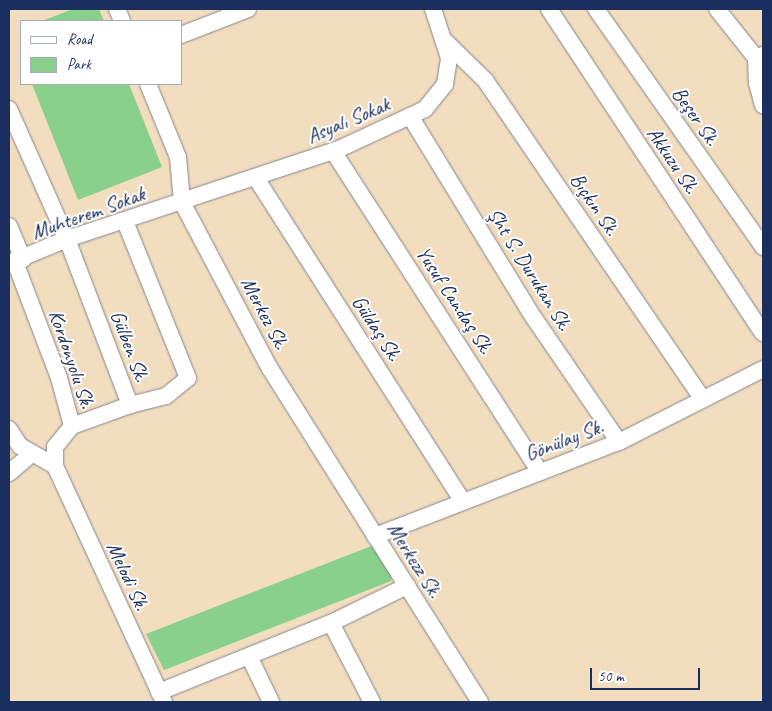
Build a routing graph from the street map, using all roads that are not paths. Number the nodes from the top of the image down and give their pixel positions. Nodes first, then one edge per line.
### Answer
1 (248, 9) edge
2 (433, 9) edge
3 (550, 9) edge
4 (596, 9) edge
5 (717, 9) edge
6 (182, 35) edge
7 (444, 40) junction
8 (760, 56) edge
9 (148, 85) edge
10 (763, 105) edge
11 (9, 109) edge
12 (410, 116) junction
13 (334, 151) junction
14 (256, 178) junction
15 (182, 202) junction
16 (125, 221) junction
17 (9, 226) edge
18 (67, 240) junction
19 (763, 247) edge
20 (15, 261) edge
21 (763, 333) edge
22 (763, 369) edge
23 (703, 399) junction
24 (130, 405) junction
25 (72, 426) junction
26 (9, 429) edge
27 (314, 440) joint
28 (618, 442) junction
29 (32, 454) junction
30 (55, 466) junction
31 (540, 472) junction
32 (9, 473) edge
33 (463, 502) junction
34 (375, 536) junction
35 (407, 586) junction
36 (331, 623) junction
37 (249, 656) junction
38 (162, 697) edge
39 (271, 702) edge
40 (372, 702) edge
41 (480, 702) edge

1 - 6 street
2 - 7 street, Asyalı Sokak
3 - 21 street, Akkuzu Sk.
4 - 19 street, Beşer Sk.
5 - 8 street
7 - 12 street, Asyalı Sokak
7 - 23 street, Bıçkın Sk.
8 - 10 street
9 - 15 street
11 - 18 street, Gülben Sk.
12 - 13 street, Asyalı Sokak
12 - 28 street, Şht S. Durukan Sk.
13 - 14 street, Asyalı Sokak
13 - 31 street, Yusuf Candaş Sk.
14 - 15 street, Asyalı Sokak
14 - 33 street, Güldaş Sk.
15 - 16 street, Muhterem Sokak
15 - 27 street, Merkez Sk.
16 - 18 street, Muhterem Sokak
16 - 24 street, Gülben Sk.
17 - 20 street, Kordonyolu Sk.
18 - 20 street, Muhterem Sokak
18 - 24 street, Gülben Sk.
20 - 25 street, Kordonyolu Sk.
22 - 23 street, Gönülay Sk.
23 - 28 street, Gönülay Sk.
24 - 25 street
25 - 30 street, Kordonyolu Sk.
26 - 29 street
27 - 34 street, Merkezz Sk.
28 - 31 street, Gönülay Sk.
29 - 30 street
29 - 32 street
30 - 38 street, Melodi Sk.
31 - 33 street, Gönülay Sk.
33 - 34 street, Gönülay Sk.
34 - 35 street, Merkezz Sk.
35 - 36 street
35 - 41 street, Merkezz Sk.
36 - 37 street
36 - 40 street
37 - 38 street
37 - 39 street

